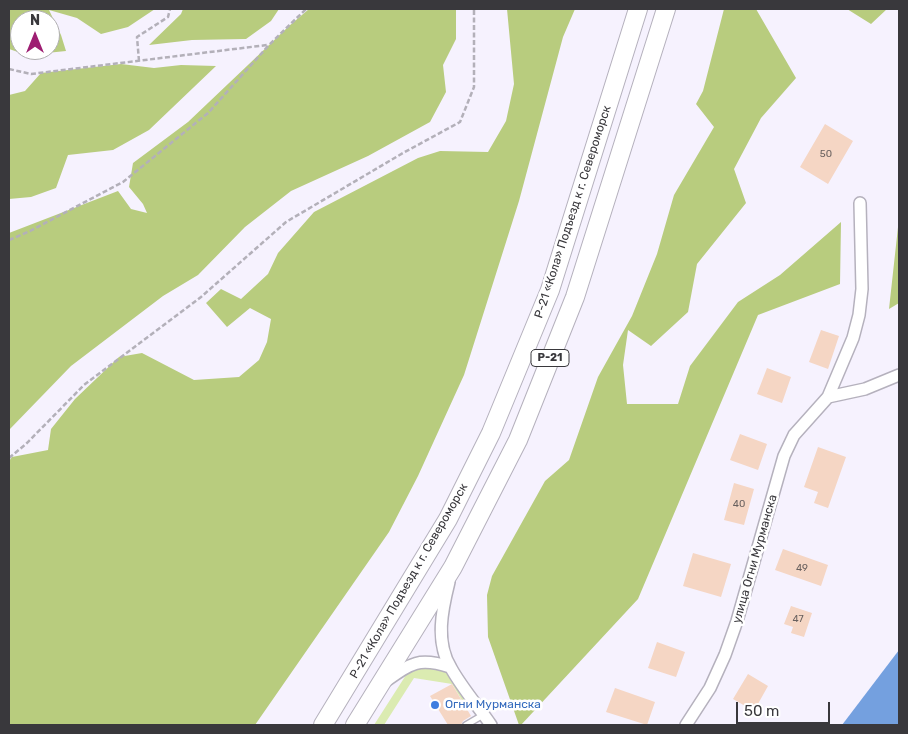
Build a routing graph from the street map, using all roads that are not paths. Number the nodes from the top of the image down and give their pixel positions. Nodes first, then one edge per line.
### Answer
1 (638, 9) edge
2 (666, 9) edge
3 (860, 203) dead end
4 (899, 375) edge
5 (828, 397) junction
6 (453, 567) junction
7 (450, 667) junction
8 (382, 685) junction
9 (484, 714) junction
10 (359, 722) edge
11 (323, 725) edge
12 (466, 725) edge
13 (491, 725) edge
14 (686, 725) edge

1 - 11 main road, Р-21 «Кола» Подъезд к г. Североморск / Р-21
2 - 6 main road, Р-21
3 - 5 street, улица Огни Мурманска
4 - 5 street
5 - 14 street, улица Огни Мурманска
6 - 7 street
6 - 8 main road, Р-21
7 - 8 street
7 - 9 street
8 - 10 main road, Р-21
9 - 12 lane
9 - 13 street

